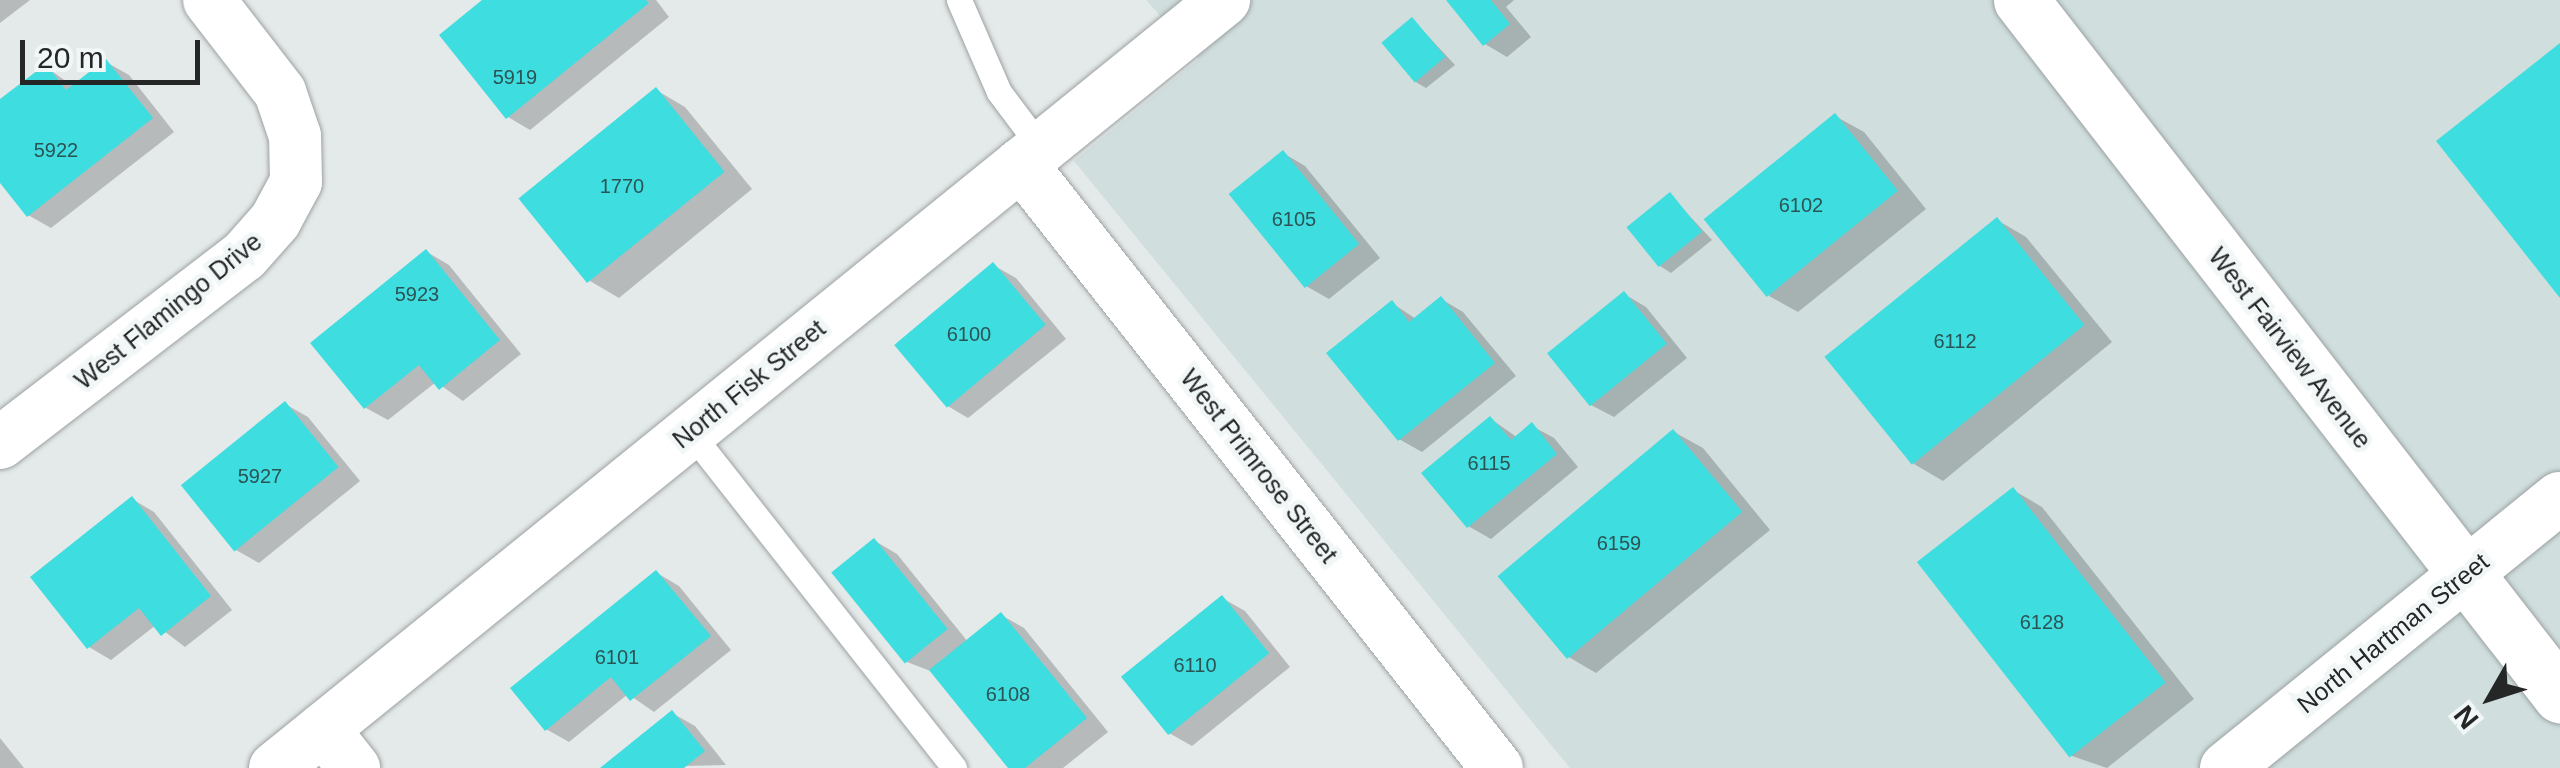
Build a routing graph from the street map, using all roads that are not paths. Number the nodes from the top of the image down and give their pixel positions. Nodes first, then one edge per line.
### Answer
1 (209, 0) edge
2 (959, 0) edge
3 (1224, 0) edge
4 (2021, 0) edge
5 (1031, 156) junction
6 (690, 432) junction
7 (0, 443) edge
8 (2560, 498) edge
9 (2466, 574) junction
10 (2560, 695) edge
11 (339, 749) edge
12 (275, 768) edge
13 (954, 768) edge
14 (1497, 768) edge
15 (2226, 768) edge

1 - 7 street, West Flamingo Drive
2 - 5 lane
3 - 5 street, North Fisk Street
4 - 9 main road, West Fairview Avenue
5 - 6 street, North Fisk Street
5 - 14 street, West Primrose Street
6 - 11 street, North Fisk Street
6 - 13 lane
8 - 9 street, North Hartman Street
9 - 10 main road, West Fairview Avenue
9 - 15 street, North Hartman Street
11 - 12 street, North Fisk Street

